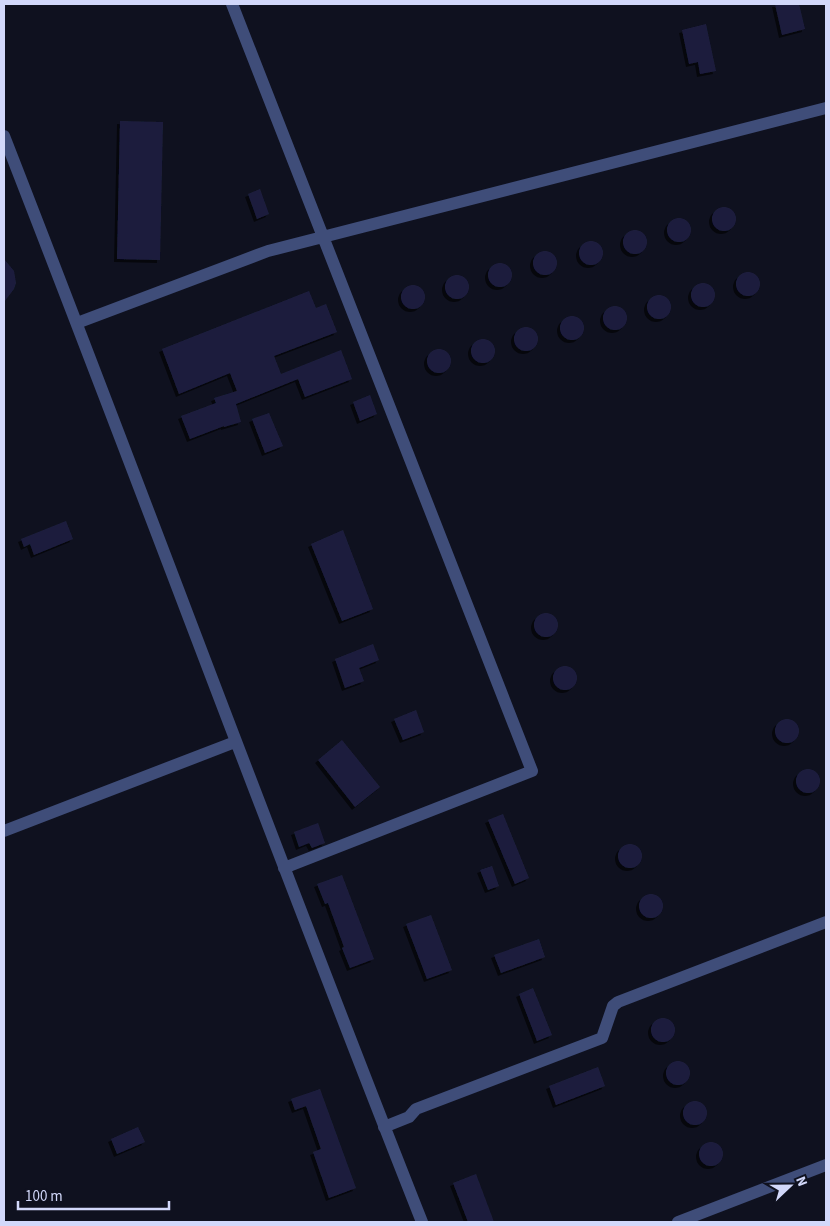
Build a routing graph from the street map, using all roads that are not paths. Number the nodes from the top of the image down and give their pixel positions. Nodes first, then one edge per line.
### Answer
1 (232, 4) edge
2 (826, 108) edge
3 (4, 136) edge
4 (324, 237) junction
5 (77, 323) junction
6 (235, 742) junction
7 (4, 831) edge
8 (284, 868) junction
9 (826, 922) edge
10 (384, 1127) junction
11 (826, 1165) edge
12 (422, 1222) edge
13 (678, 1222) edge

1 - 4 lane
2 - 4 lane
3 - 5 lane
4 - 5 lane
4 - 8 lane
5 - 6 lane
6 - 7 lane
6 - 8 lane
8 - 10 lane
9 - 10 lane
10 - 12 lane
11 - 13 lane

